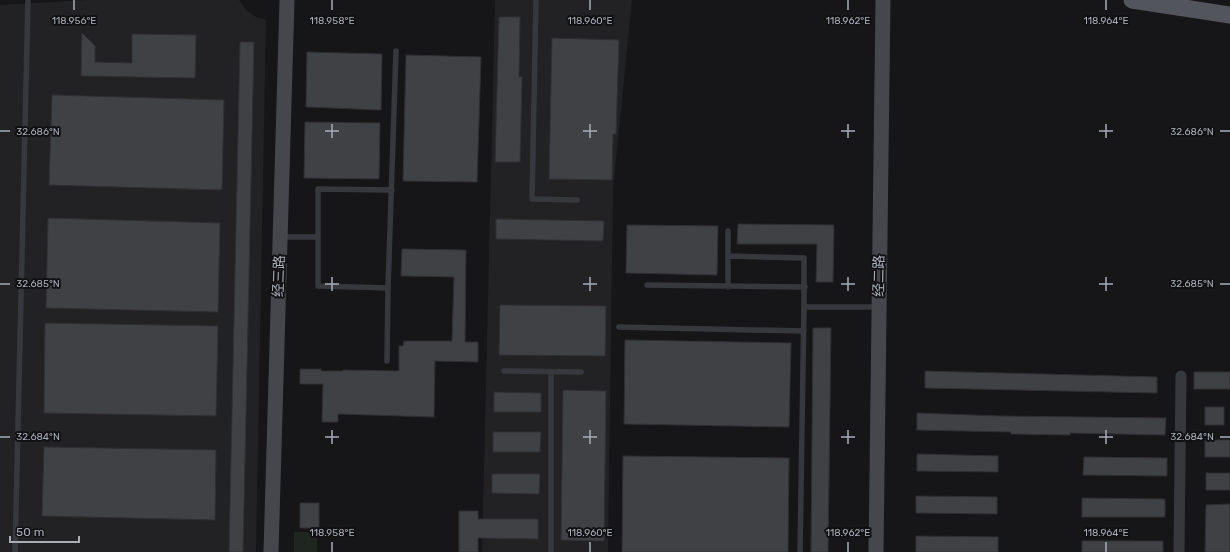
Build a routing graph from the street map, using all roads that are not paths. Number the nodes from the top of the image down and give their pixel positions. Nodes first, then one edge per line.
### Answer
1 (28, 0) edge
2 (287, 0) edge
3 (536, 0) edge
4 (873, 0) edge
5 (883, 0) edge
6 (1132, 0) edge
7 (1198, 0) edge
8 (1230, 5) edge
9 (1230, 15) edge
10 (396, 51) dead end
11 (392, 190) junction
12 (577, 200) dead end
13 (728, 231) dead end
14 (280, 236) junction
15 (318, 237) junction
16 (728, 256) junction
17 (647, 285) dead end
18 (728, 287) junction
19 (388, 288) junction
20 (804, 288) junction
21 (804, 307) junction
22 (874, 307) junction
23 (619, 327) dead end
24 (804, 331) junction
25 (387, 361) dead end
26 (504, 371) dead end
27 (551, 372) junction
28 (581, 372) dead end
29 (1181, 376) dead end
30 (15, 552) edge
31 (271, 552) edge
32 (551, 552) edge
33 (800, 552) edge
34 (866, 552) edge
35 (876, 552) edge
36 (1179, 552) edge

1 - 30 lane
2 - 14 street, 经三路
3 - 12 lane
4 - 22 street, 经二路
5 - 22 street, 经二路
6 - 9 main road
7 - 8 main road
10 - 11 lane
11 - 15 lane
11 - 19 lane
13 - 16 lane
14 - 15 lane
14 - 31 street, 经三路
15 - 19 lane
16 - 18 lane
16 - 20 lane
17 - 18 lane
18 - 20 lane
19 - 25 lane
20 - 21 lane
21 - 22 lane
21 - 24 lane
22 - 34 street, 经二路
22 - 35 street, 经二路
23 - 24 lane
24 - 33 lane
26 - 27 lane
27 - 28 lane
27 - 32 lane
29 - 36 street

